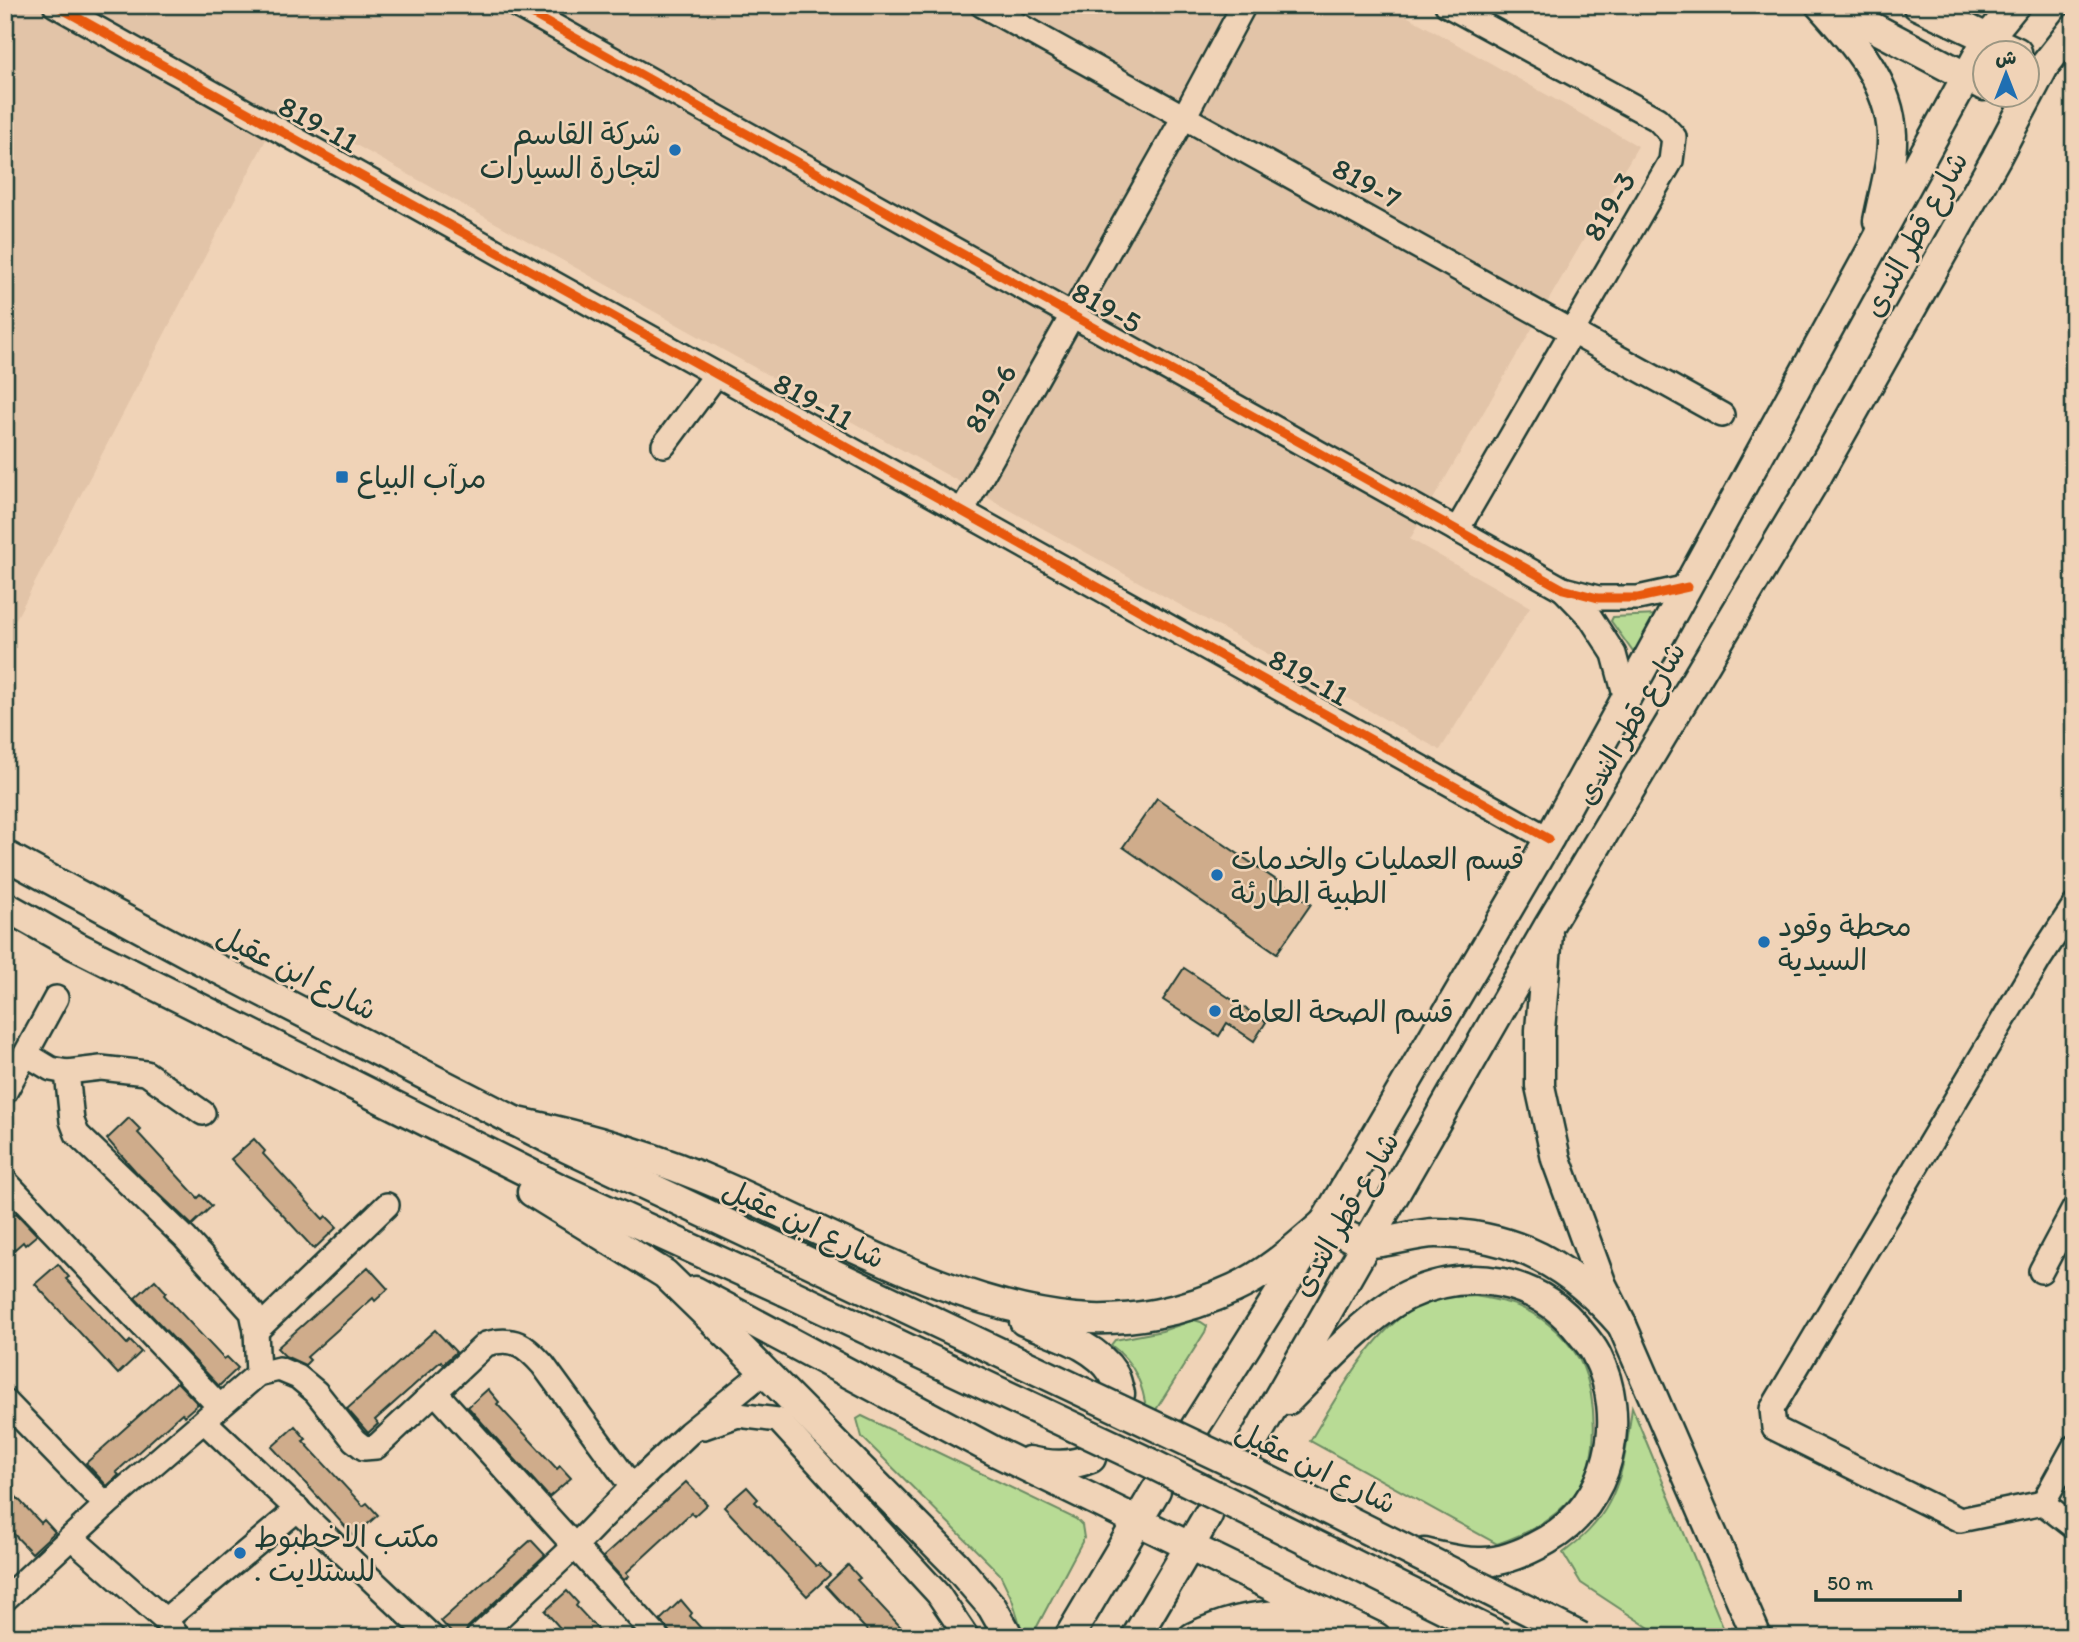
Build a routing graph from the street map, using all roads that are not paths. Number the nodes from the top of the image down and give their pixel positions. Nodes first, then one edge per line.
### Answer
1 (55, 5) edge
2 (516, 5) edge
3 (982, 5) edge
4 (1244, 5) edge
5 (1447, 5) edge
6 (1820, 5) edge
7 (1831, 5) edge
8 (1917, 5) edge
9 (2015, 5) edge
10 (2074, 28) edge
11 (1985, 38) edge
12 (1988, 38) edge
13 (2040, 57) edge
14 (1970, 78) edge
15 (1970, 89) edge
16 (2009, 108) edge
17 (1184, 117) junction
18 (1873, 248) junction
19 (1073, 316) junction
20 (1573, 332) junction
21 (716, 374) junction
22 (1722, 415) dead end
23 (664, 445) dead end
24 (962, 511) junction
25 (1457, 530) junction
26 (1688, 587) junction
27 (1563, 589) junction
28 (1626, 699) junction
29 (1549, 839) junction
30 (5, 855) edge
31 (5, 906) edge
32 (2074, 906) edge
33 (1548, 927) junction
34 (56, 998) dead end
35 (26, 1054) junction
36 (67, 1072) junction
37 (5, 1092) edge
38 (391, 1104) junction
39 (202, 1113) dead end
40 (513, 1121) junction
41 (5, 1181) edge
42 (387, 1205) dead end
43 (2074, 1209) edge
44 (1324, 1223) junction
45 (1365, 1244) junction
46 (2041, 1271) dead end
47 (665, 1274) junction
48 (945, 1287) junction
49 (1622, 1325) junction
50 (256, 1331) junction
51 (765, 1371) junction
52 (258, 1374) junction
53 (435, 1392) junction
54 (1120, 1394) dead end
55 (5, 1401) edge
56 (211, 1413) junction
57 (1268, 1419) junction
58 (1194, 1429) dead end
59 (689, 1433) junction
60 (2074, 1447) edge
61 (996, 1452) junction
62 (1246, 1454) dead end
63 (1091, 1458) dead end
64 (632, 1487) junction
65 (1156, 1490) dead end
66 (2043, 1503) junction
67 (106, 1505) junction
68 (298, 1509) junction
69 (1208, 1515) dead end
70 (1138, 1520) junction
71 (2074, 1527) edge
72 (72, 1538) junction
73 (575, 1546) junction
74 (1188, 1546) junction
75 (1412, 1551) junction
76 (9, 1588) edge
77 (1348, 1624) junction
78 (172, 1628) edge
79 (432, 1637) edge
80 (478, 1637) edge
81 (657, 1637) edge
82 (967, 1637) edge
83 (1009, 1637) edge
84 (1069, 1637) edge
85 (1136, 1637) edge
86 (1194, 1637) edge
87 (1376, 1637) edge
88 (1501, 1637) edge
89 (1581, 1637) edge
90 (1757, 1637) edge

1 - 21 street, 819-11
2 - 19 street, 819-5
3 - 17 street, 819-7
4 - 17 street, 819-6
5 - 20 street, 819-3
6 - 18 main road
7 - 14 main road
8 - 11 main road
9 - 12 main road, شارع قطر الندى
10 - 13 main road, شارع قطر الندى
15 - 18 main road, شارع قطر الندى
16 - 33 main road, شارع قطر الندى
17 - 19 street, 819-6
17 - 20 street, 819-7
18 - 26 main road, شارع قطر الندى
19 - 24 street, 819-6
19 - 25 street, 819-5
20 - 22 street, 819-7
20 - 25 street, 819-3
21 - 23 street
21 - 24 street, 819-11
24 - 29 street, 819-11
25 - 27 street, 819-5
26 - 27 street, 819-5
26 - 28 main road, شارع قطر الندى
27 - 28 street, 819-5
28 - 29 main road, شارع قطر الندى
29 - 44 main road, شارع قطر الندى
30 - 40 main road, شارع ابن عقيل
31 - 38 main road
32 - 66 street
33 - 45 main road, شارع قطر الندى
33 - 49 main road
34 - 35 street
35 - 36 street
35 - 37 street
36 - 39 street
36 - 50 street
38 - 47 main road
38 - 88 main road, bridge
40 - 48 main road
40 - 75 main road, شارع ابن عقيل, bridge
41 - 56 street
42 - 50 street
43 - 46 street
44 - 45 main road
44 - 48 main road
44 - 58 main road, شارع قطر الندى
45 - 49 main road
45 - 57 main road, شارع قطر الندى
47 - 51 main road
47 - 61 main road
48 - 54 main road
49 - 90 main road
50 - 52 street
51 - 59 street
51 - 83 main road
52 - 53 street
52 - 56 street
53 - 64 street
53 - 73 street
55 - 67 street
56 - 67 street
56 - 68 street
57 - 62 main road, شارع قطر الندى
57 - 75 main road
59 - 64 street
59 - 82 street
60 - 66 street
61 - 63 main road
61 - 70 main road
64 - 73 street
65 - 70 main road
66 - 71 street
67 - 72 street
68 - 78 street
68 - 79 street
69 - 74 main road
70 - 74 main road
70 - 84 main road
72 - 76 street
72 - 78 street
73 - 80 street
73 - 81 street
74 - 77 main road
74 - 85 main road
75 - 89 main road, شارع ابن عقيل, bridge
77 - 86 main road
77 - 87 main road

